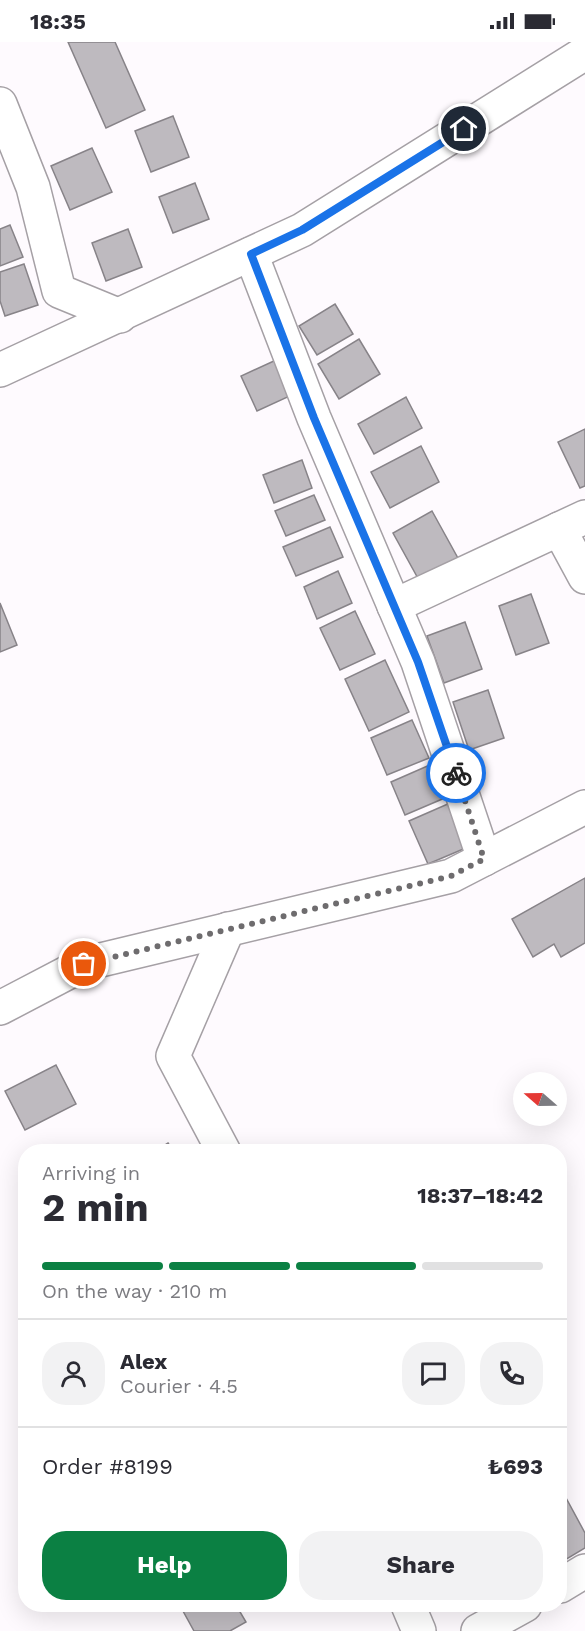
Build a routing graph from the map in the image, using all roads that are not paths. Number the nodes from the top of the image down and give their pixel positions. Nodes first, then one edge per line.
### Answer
1 (585, 53) edge
2 (0, 104) edge
3 (251, 254) junction
4 (120, 316) junction
5 (0, 370) edge
6 (572, 523) edge
7 (585, 577) edge
8 (394, 606) junction
9 (585, 807) edge
10 (484, 859) junction
11 (228, 929) junction
12 (0, 1008) edge
13 (220, 1144) edge
14 (585, 1571) edge
15 (567, 1582) edge
16 (411, 1612) edge
17 (512, 1612) edge
18 (419, 1631) edge
19 (478, 1631) edge

1 - 3 street
2 - 4 street
3 - 4 street
3 - 8 street
4 - 5 street
6 - 7 street
6 - 8 street
8 - 10 street
9 - 10 street
10 - 11 street
11 - 12 street
11 - 13 street
14 - 15 street
16 - 18 street
17 - 19 street

